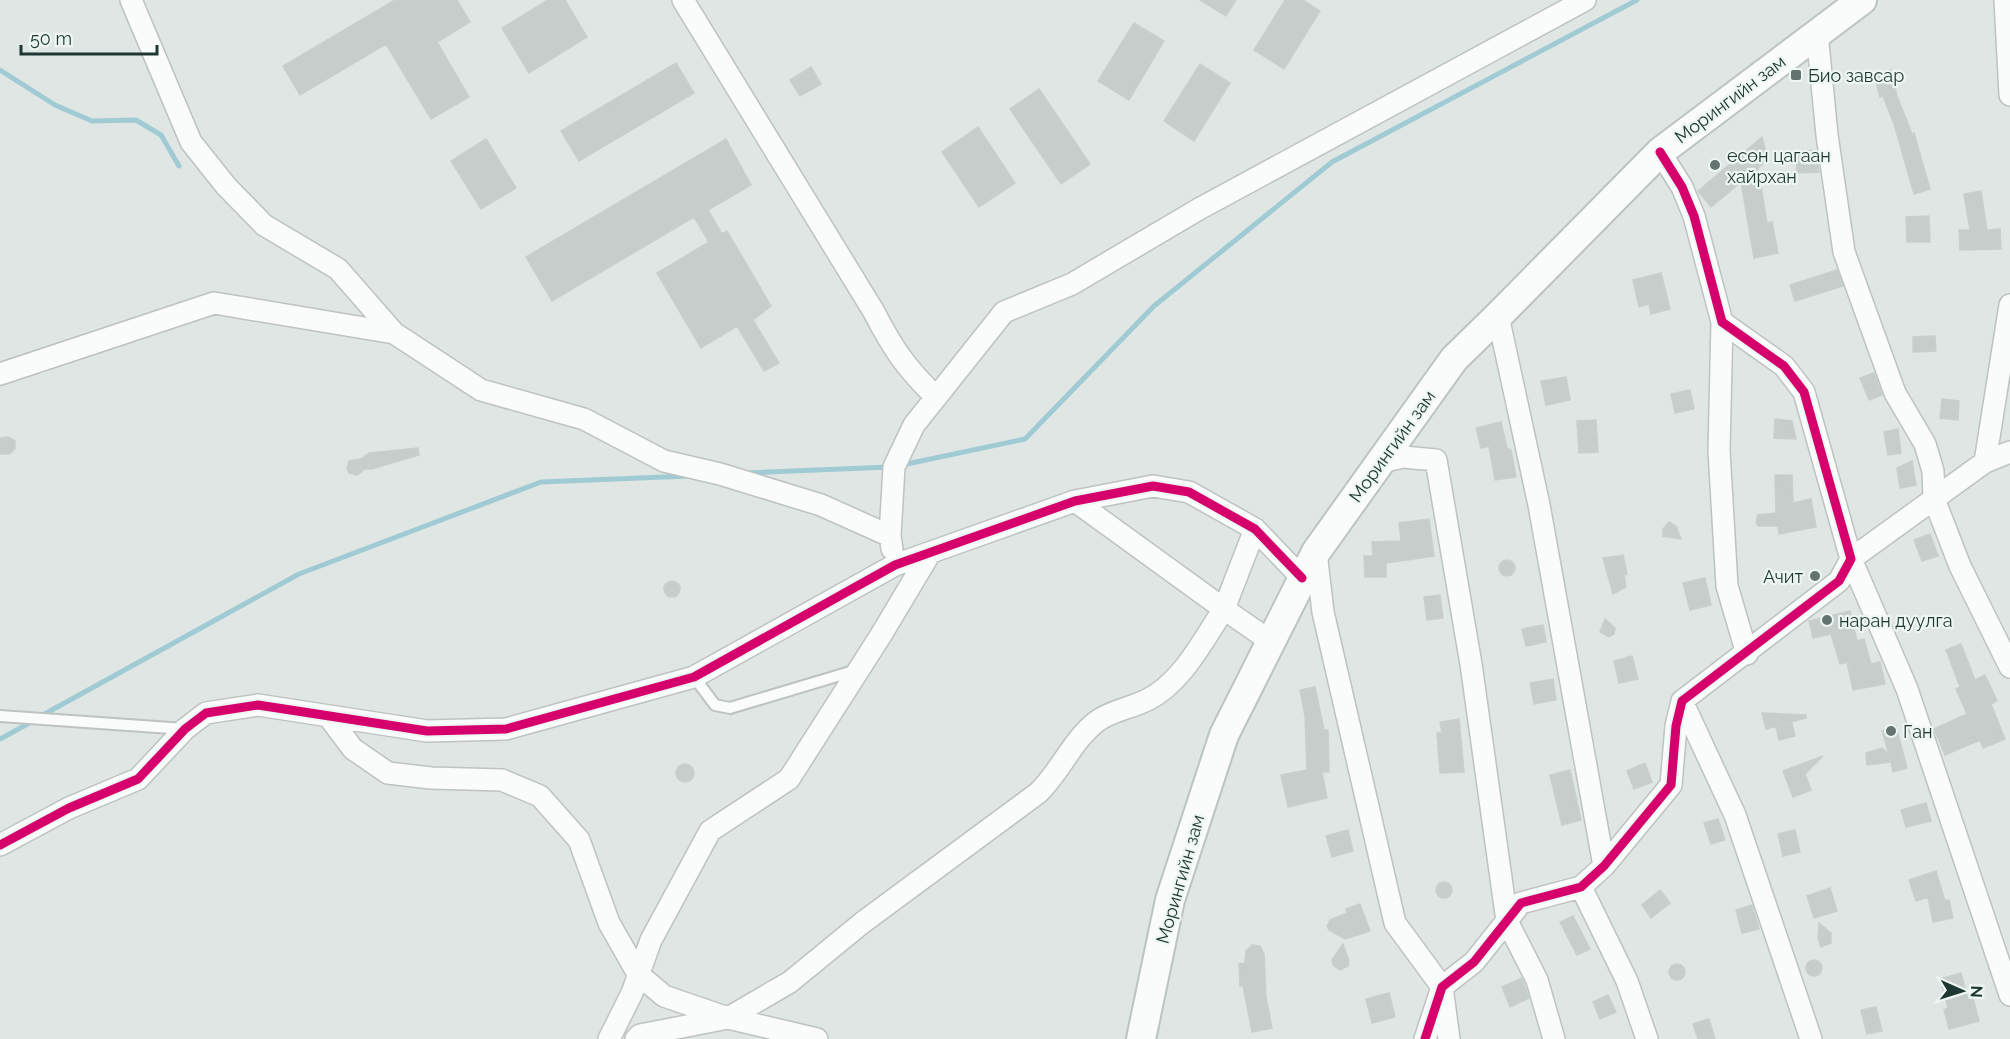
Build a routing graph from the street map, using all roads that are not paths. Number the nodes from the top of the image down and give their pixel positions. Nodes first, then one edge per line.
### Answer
1 (131, 0) edge
2 (683, 0) edge
3 (1585, 0) edge
4 (1862, 0) edge
5 (2005, 0) edge
6 (1817, 33) junction
7 (2010, 95) edge
8 (1660, 152) junction
9 (2010, 304) edge
10 (1498, 316) junction
11 (1722, 322) junction
12 (394, 333) junction
13 (0, 374) edge
14 (936, 397) junction
15 (2002, 408) edge
16 (2010, 452) edge
17 (1381, 462) junction
18 (1985, 462) junction
19 (1934, 499) junction
20 (1075, 501) junction
21 (1255, 529) junction
22 (890, 536) junction
23 (1316, 552) junction
24 (930, 553) junction
25 (1851, 559) junction
26 (895, 565) junction
27 (1302, 578) junction
28 (1224, 609) junction
29 (1270, 641) junction
30 (1747, 654) junction
31 (2010, 667) edge
32 (857, 670) junction
33 (694, 677) junction
34 (1682, 701) junction
35 (0, 716) edge
36 (328, 716) junction
37 (185, 729) junction
38 (0, 845) edge
39 (1604, 866) junction
40 (1581, 887) junction
41 (1507, 921) junction
42 (638, 974) junction
43 (1442, 987) junction
44 (2010, 995) edge
45 (728, 1018) junction
46 (609, 1039) edge
47 (636, 1039) edge
48 (817, 1039) edge
49 (1141, 1039) edge
50 (1425, 1039) edge
51 (1449, 1039) edge
52 (1554, 1039) edge
53 (1647, 1039) edge
54 (1810, 1039) edge

1 - 12 street
2 - 14 street
3 - 14 street
4 - 6 main road, Морингийн зам
5 - 7 street
6 - 8 main road, Морингийн зам
6 - 19 street
8 - 10 main road, Морингийн зам
8 - 11 street
9 - 15 street
10 - 17 main road, Морингийн зам
10 - 39 street
11 - 25 street
11 - 30 street
12 - 13 street
12 - 22 street
14 - 22 street
15 - 18 street
16 - 18 street
17 - 23 main road, Морингийн зам
17 - 41 street
18 - 19 street
19 - 25 street
19 - 31 street
20 - 21 street
20 - 24 street
20 - 28 street
21 - 27 street
21 - 28 street
22 - 26 street
23 - 27 main road, Морингийн зам
23 - 43 street
24 - 26 street
24 - 32 street
25 - 30 street
25 - 44 street
26 - 33 street
27 - 29 main road, Морингийн зам
28 - 29 street
28 - 45 street
29 - 49 main road, Морингийн зам
30 - 34 street
32 - 33 lane
32 - 42 street
33 - 36 street
34 - 39 street
34 - 54 street
35 - 37 lane
36 - 37 street
36 - 42 street
37 - 38 street
39 - 40 street
40 - 41 street
40 - 53 street
41 - 43 street
41 - 52 street
42 - 45 street
42 - 46 street
43 - 50 street
43 - 51 street
45 - 47 street
45 - 48 street

